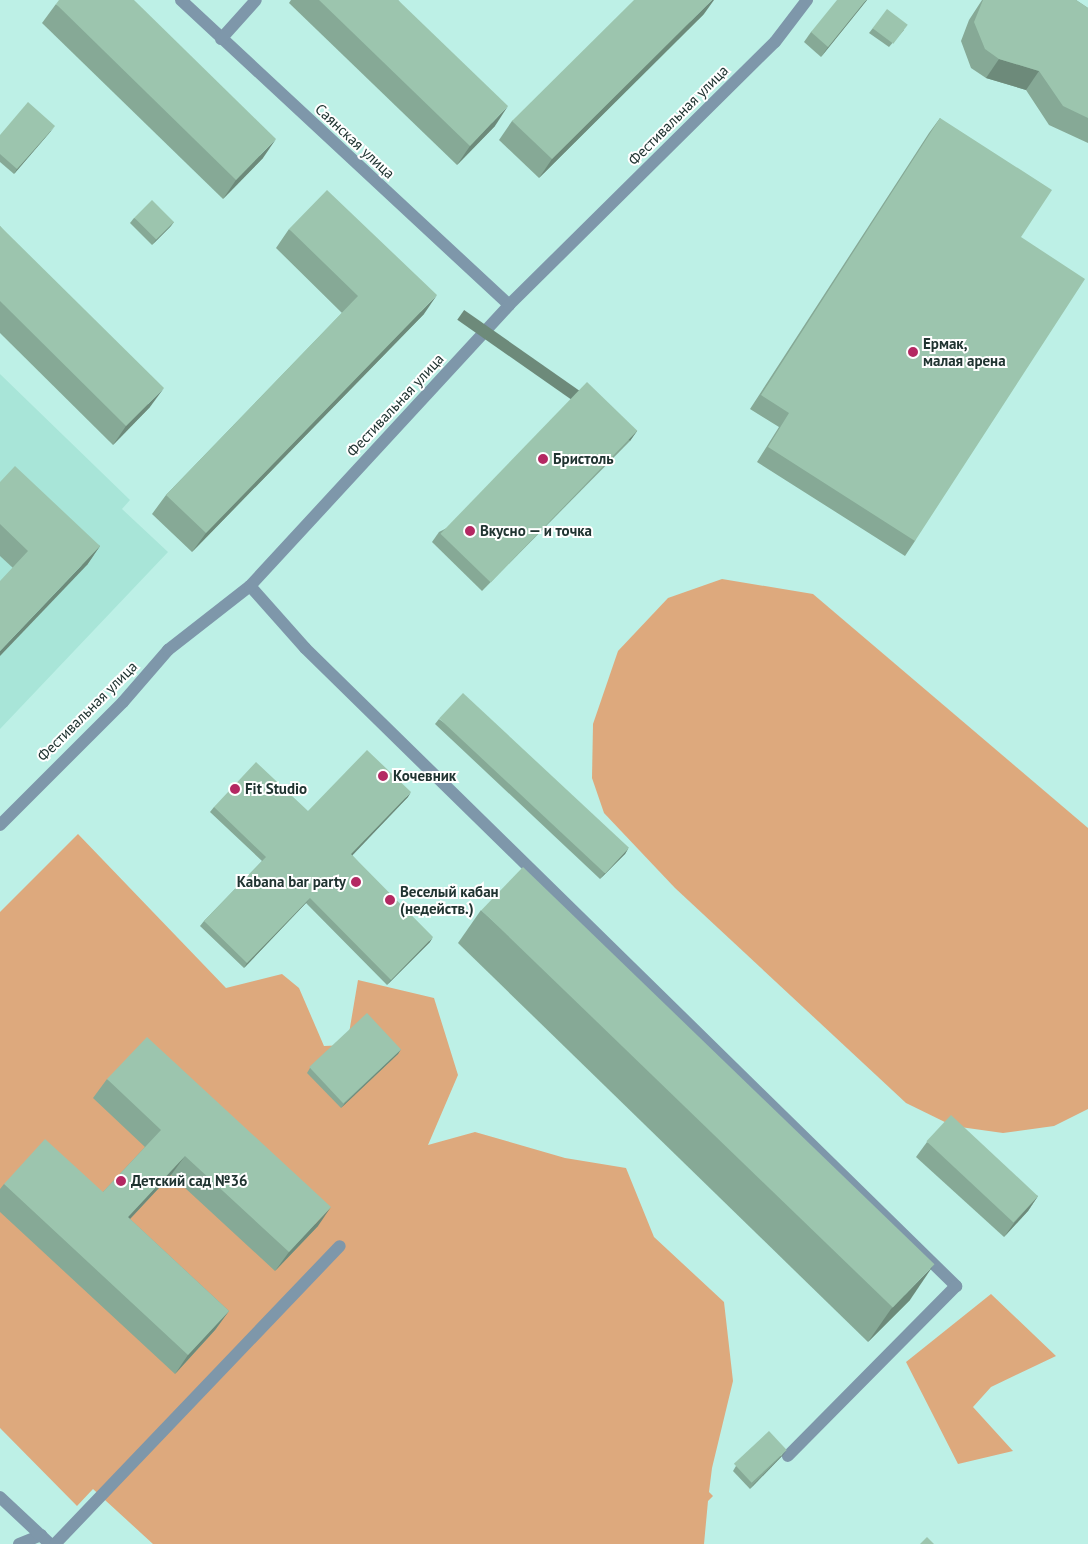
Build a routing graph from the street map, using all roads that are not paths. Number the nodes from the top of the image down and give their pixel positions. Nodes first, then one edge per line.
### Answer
1 (181, 0) edge
2 (256, 0) edge
3 (807, 0) edge
4 (221, 39) junction
5 (509, 305) junction
6 (250, 586) junction
7 (0, 824) edge
8 (340, 1246) dead end
9 (788, 1456) edge
10 (0, 1497) edge
11 (45, 1540) edge
12 (19, 1544) edge
13 (55, 1544) edge

1 - 4 street, Саянская улица
2 - 4 street
3 - 5 street, Фестивальная улица
4 - 5 street, Саянская улица
5 - 6 street, Фестивальная улица
6 - 7 street, Фестивальная улица
6 - 9 street
8 - 13 street
10 - 11 street
11 - 12 street

